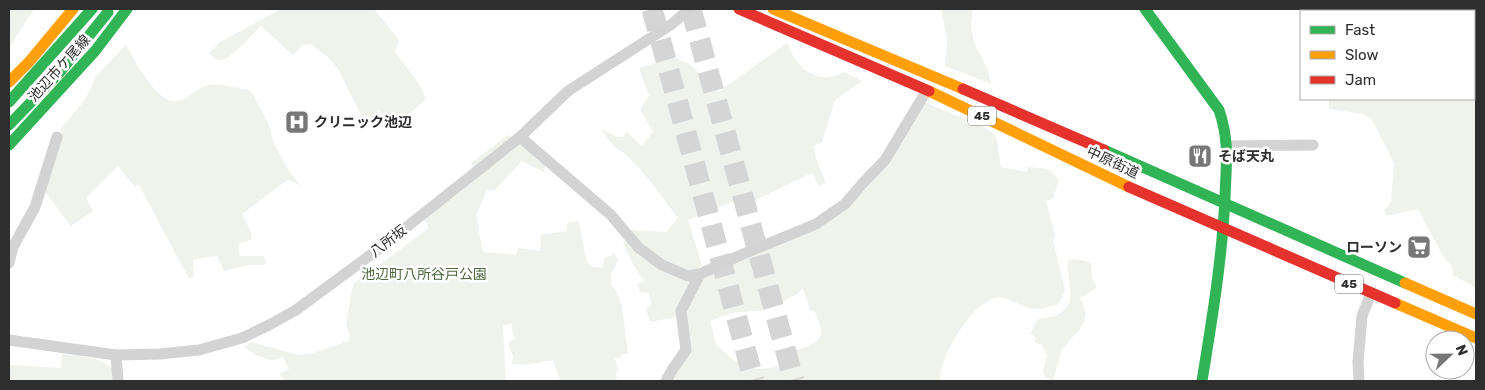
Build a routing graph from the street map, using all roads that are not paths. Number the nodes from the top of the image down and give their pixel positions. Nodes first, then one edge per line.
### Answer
1 (73, 9) edge
2 (92, 9) edge
3 (127, 9) edge
4 (689, 9) edge
5 (739, 9) edge
6 (774, 9) edge
7 (1144, 9) edge
8 (108, 12) dead end
9 (9, 82) edge
10 (927, 90) junction
11 (9, 102) edge
12 (9, 125) edge
13 (57, 137) dead end
14 (520, 137) junction
15 (9, 145) edge
16 (1313, 145) dead end
17 (1227, 146) junction
18 (1224, 203) junction
19 (1223, 229) junction
20 (9, 263) edge
21 (700, 274) junction
22 (1371, 293) junction
23 (1476, 314) edge
24 (1476, 338) edge
25 (9, 340) edge
26 (116, 354) junction
27 (118, 381) edge
28 (666, 381) edge
29 (1202, 381) edge
30 (1359, 381) edge

1 - 9 main road, 池辺市ケ尾線
2 - 11 main road, 池辺市ケ尾線
3 - 15 main road, 池辺市ケ尾線
4 - 14 street, 八所坂
5 - 10 main road, 中原街道 / 45
6 - 18 main road, 中原街道 / 45
7 - 17 main road
8 - 12 main road, 池辺市ケ尾線
10 - 19 main road, 中原街道 / 45
10 - 21 street
13 - 20 street
14 - 21 street
14 - 26 street, 八所坂
16 - 17 street
17 - 18 main road
18 - 19 main road
18 - 23 main road, 中原街道 / 45
19 - 22 main road, 中原街道 / 45
19 - 29 main road
21 - 28 street
22 - 24 main road, 中原街道 / 45
22 - 30 street
25 - 26 street, 八所坂
26 - 27 street

